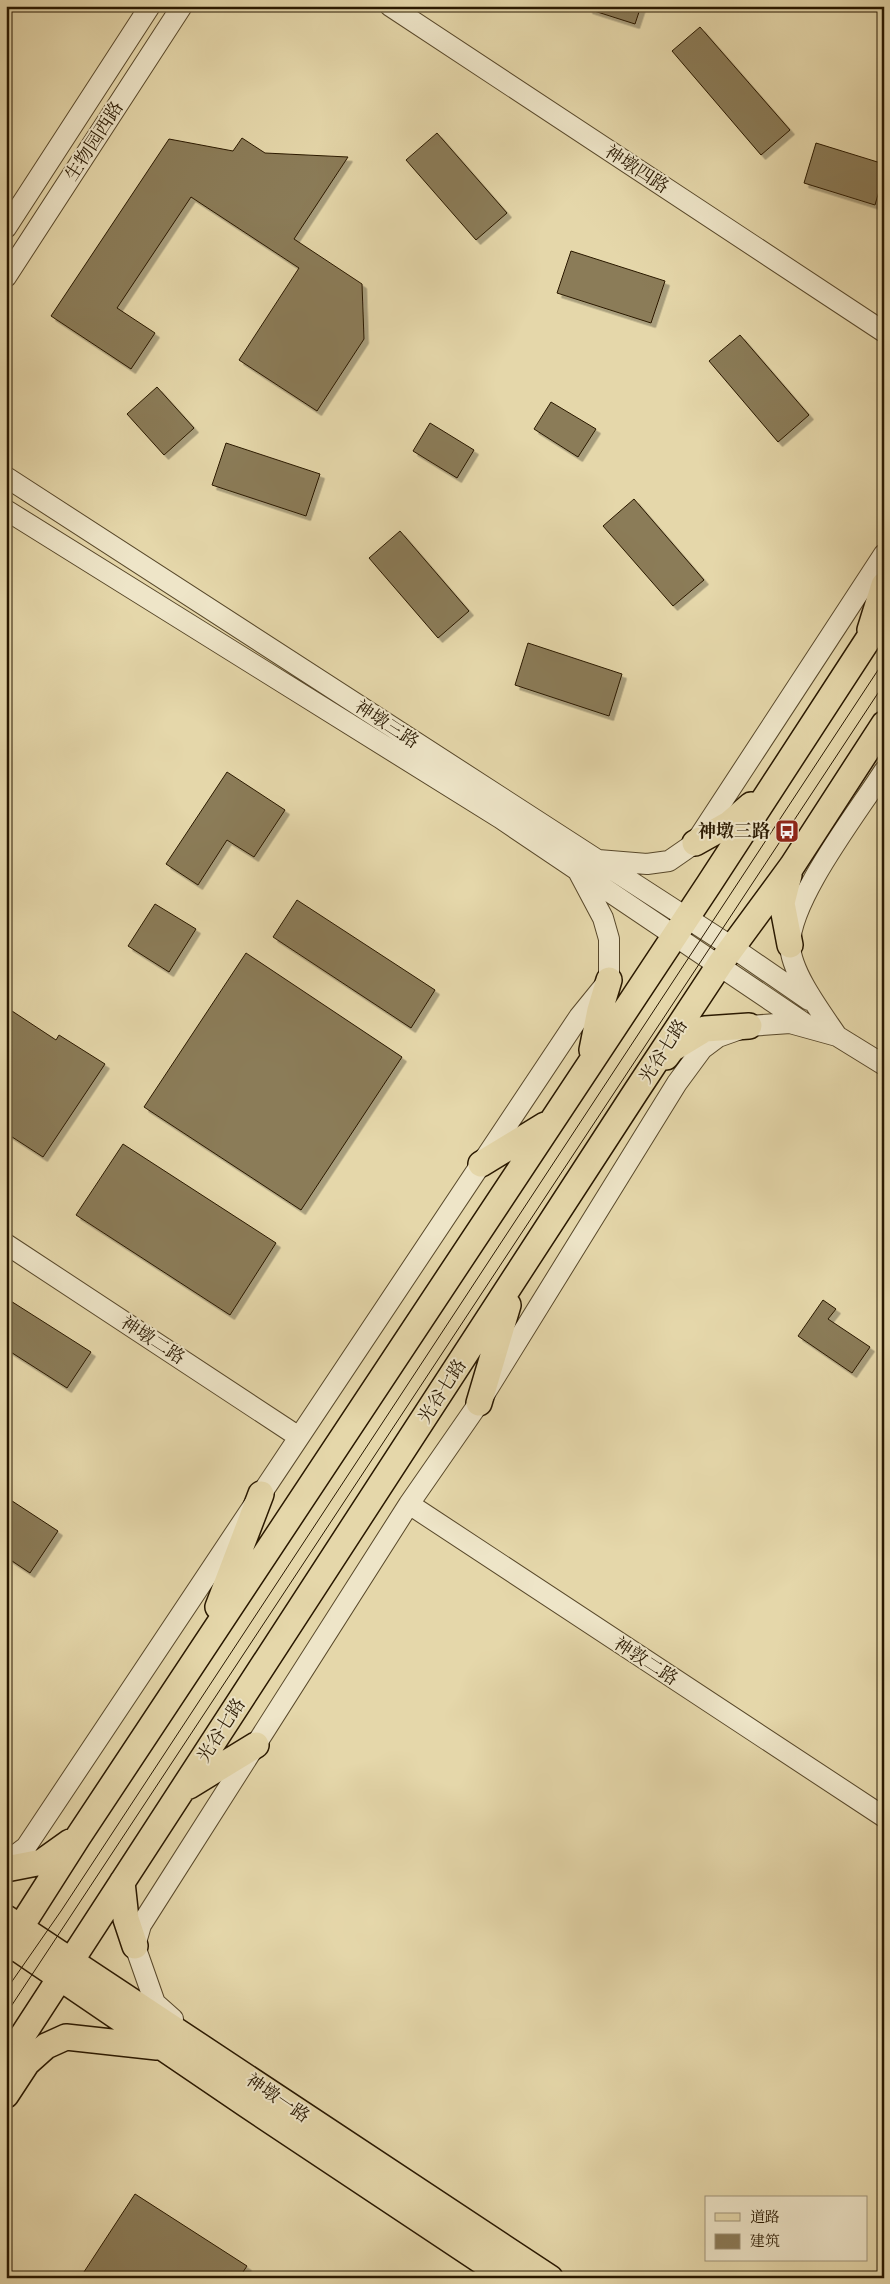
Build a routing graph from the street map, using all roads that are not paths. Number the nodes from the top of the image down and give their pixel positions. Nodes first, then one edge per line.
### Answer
1 (150, 6) edge
2 (182, 6) edge
3 (390, 6) edge
4 (6, 228) edge
5 (6, 277) edge
6 (884, 332) edge
7 (6, 477) edge
8 (6, 510) edge
9 (884, 554) edge
10 (884, 585) edge
11 (884, 615) edge
12 (868, 640) junction
13 (884, 724) edge
14 (884, 752) edge
15 (884, 772) edge
16 (847, 784) junction
17 (774, 785) junction
18 (695, 843) junction
19 (597, 860) junction
20 (792, 866) junction
21 (578, 871) junction
22 (680, 927) junction
23 (790, 945) junction
24 (726, 956) junction
25 (609, 980) junction
26 (817, 1005) junction
27 (749, 1026) junction
28 (813, 1030) junction
29 (837, 1036) junction
30 (590, 1062) junction
31 (884, 1065) edge
32 (635, 1093) junction
33 (552, 1121) junction
34 (481, 1164) junction
35 (6, 1244) edge
36 (515, 1279) junction
37 (479, 1403) junction
38 (299, 1437) junction
39 (261, 1494) junction
40 (409, 1504) junction
41 (203, 1648) junction
42 (256, 1745) junction
43 (182, 1790) junction
44 (884, 1817) edge
45 (78, 1837) junction
46 (6, 1862) edge
47 (6, 1869) edge
48 (122, 1882) junction
49 (10, 1936) edge
50 (135, 1946) junction
51 (66, 1969) junction
52 (66, 2037) junction
53 (161, 2047) junction
54 (206, 2049) junction
55 (6, 2061) edge
56 (6, 2095) edge
57 (507, 2278) edge
58 (550, 2278) edge

1 - 4 street, 生物园西路
2 - 5 street, 生物园西路
3 - 6 street, 神墩四路
7 - 19 street, 神墩三路
8 - 21 street, 神墩三路
9 - 18 street
10 - 12 main road
11 - 12 main road
12 - 17 main road
13 - 16 main road, 光谷七路
14 - 16 main road
15 - 23 street
16 - 20 main road, 光谷七路
17 - 18 main road
17 - 22 main road
18 - 19 street
19 - 22 street, 神墩三路
20 - 23 main road
20 - 24 main road, 光谷七路
21 - 22 street, 神墩三路
21 - 25 street
22 - 24 street, 神墩三路
22 - 30 main road
23 - 26 street
24 - 26 street, 神墩三路
24 - 28 street, 神墩三路
24 - 32 main road, 光谷七路
25 - 30 main road
25 - 34 street
26 - 29 street
27 - 28 street
27 - 32 main road
27 - 37 street
28 - 29 street
29 - 31 street
30 - 33 main road
32 - 36 main road, 光谷七路
33 - 34 main road
33 - 41 main road
34 - 38 street
35 - 38 street, 神墩二路
36 - 37 main road
36 - 43 main road, 光谷七路
37 - 40 street
38 - 39 street
39 - 41 main road
39 - 46 street
40 - 42 street
40 - 44 street, 神敦二路
41 - 45 main road
42 - 43 main road
42 - 50 street
43 - 48 main road, 光谷七路
45 - 47 main road
45 - 49 main road
48 - 50 main road
48 - 51 main road, 光谷七路
49 - 51 main road, 神墩一路
50 - 54 street
51 - 53 main road, 神墩一路
51 - 54 main road, 神墩一路
51 - 55 main road, 光谷七路
52 - 53 main road
52 - 55 main road
52 - 56 main road
53 - 57 main road, 神墩一路
54 - 58 main road, 神墩一路

